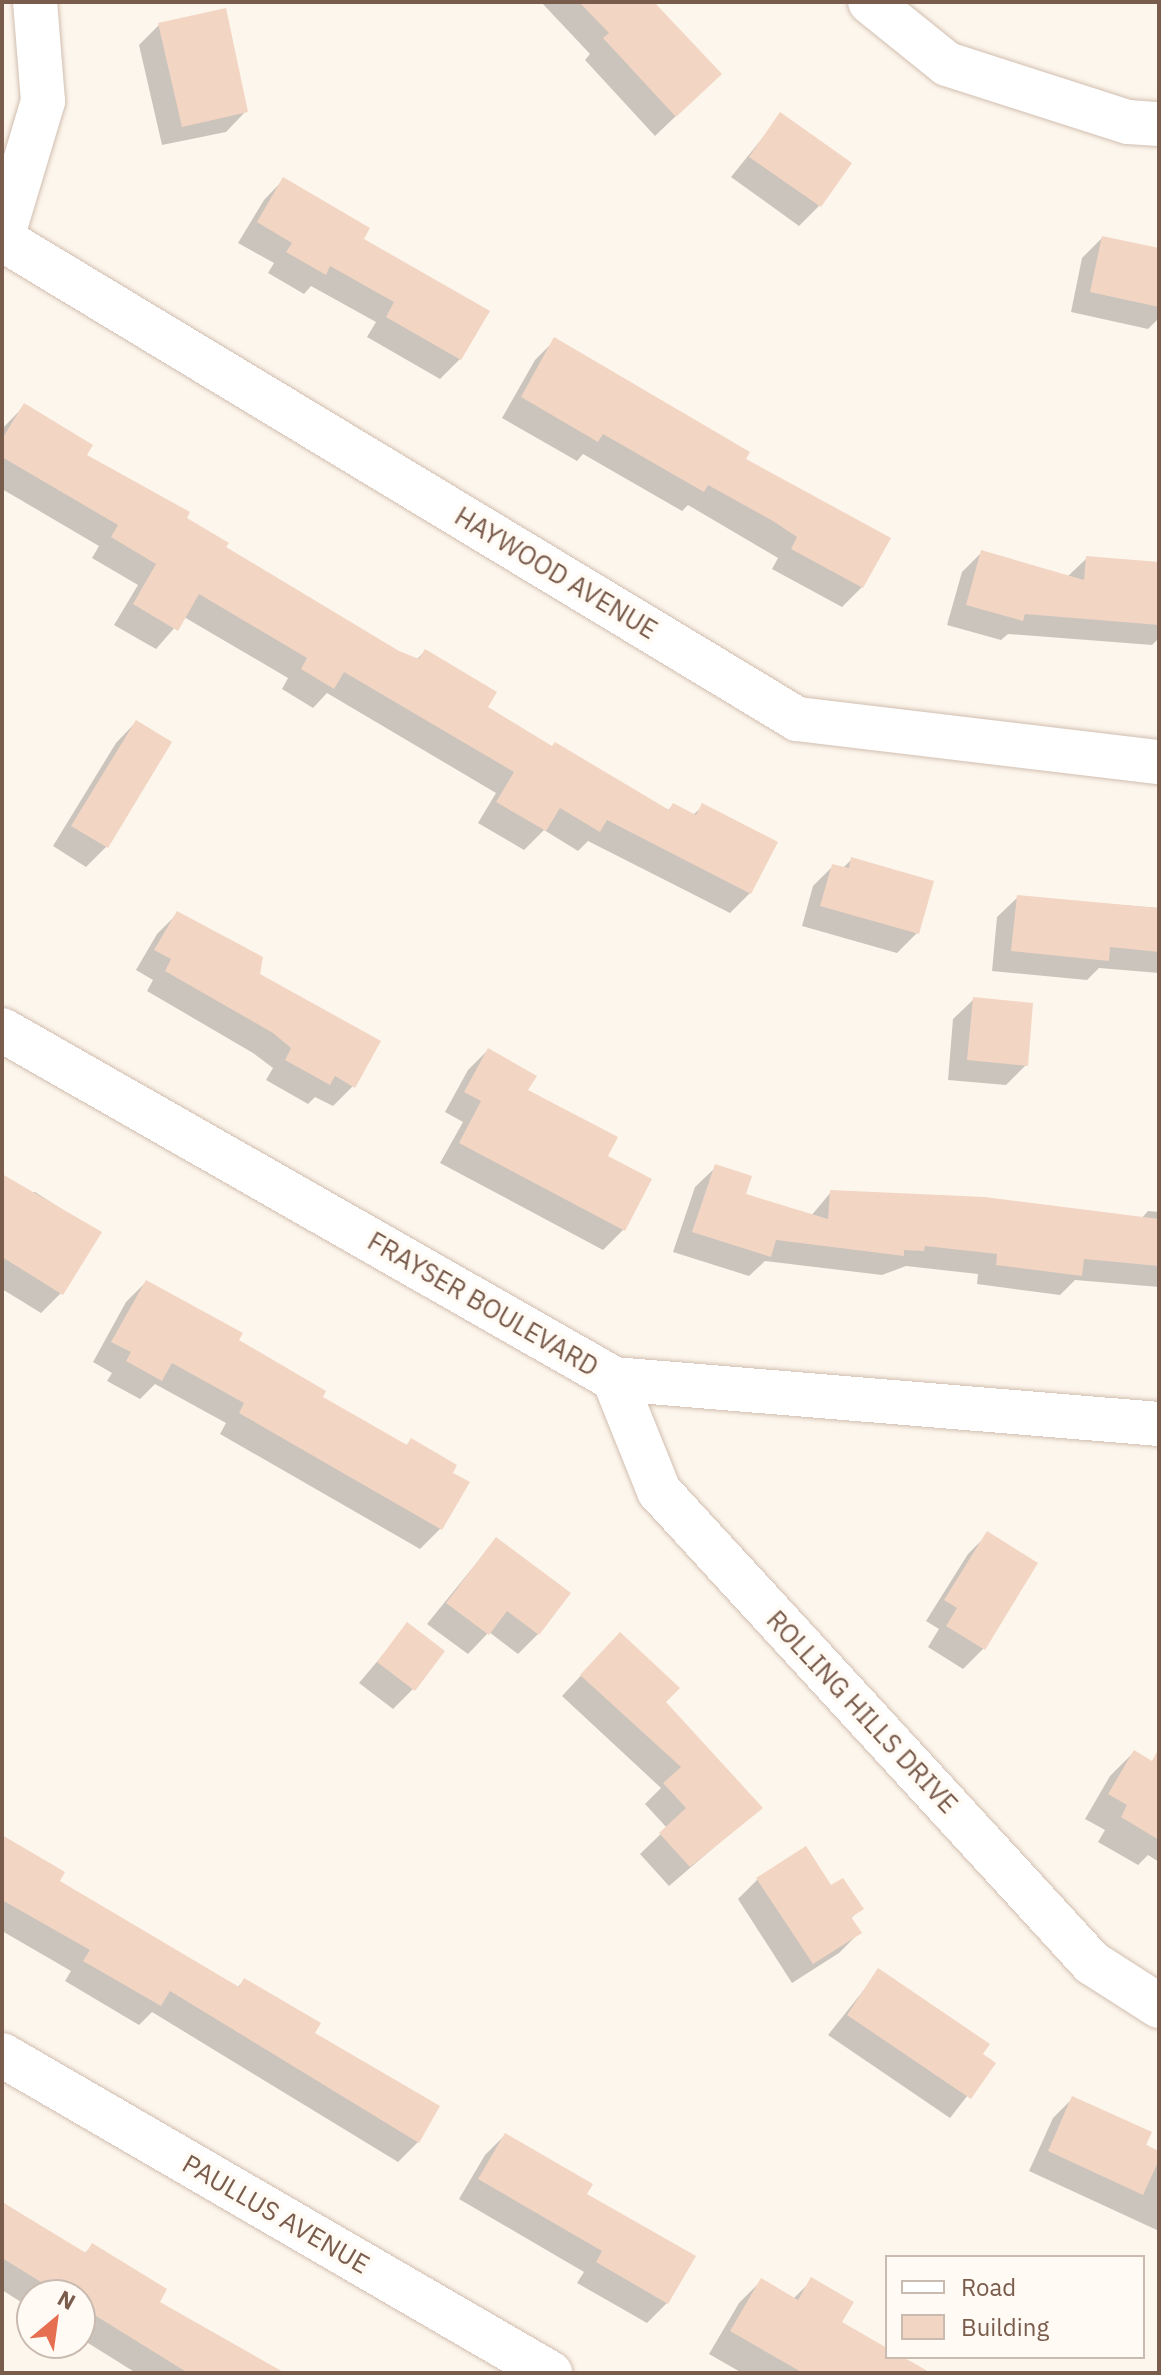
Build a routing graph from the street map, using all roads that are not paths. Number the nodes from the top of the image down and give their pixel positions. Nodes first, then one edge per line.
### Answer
1 (35, 2) edge
2 (870, 2) edge
3 (1159, 124) edge
4 (2, 239) edge
5 (1159, 762) edge
6 (2, 1030) edge
7 (614, 1379) junction
8 (1159, 1424) edge
9 (1159, 2006) edge
10 (2, 2055) edge
11 (550, 2373) edge

1 - 4 street
2 - 3 street
4 - 5 street, HAYWOOD AVENUE
6 - 7 street, FRAYSER BOULEVARD
7 - 8 street, FRAYSER BOULEVARD
7 - 9 street, ROLLING HILLS DRIVE
10 - 11 street, PAULLUS AVENUE

